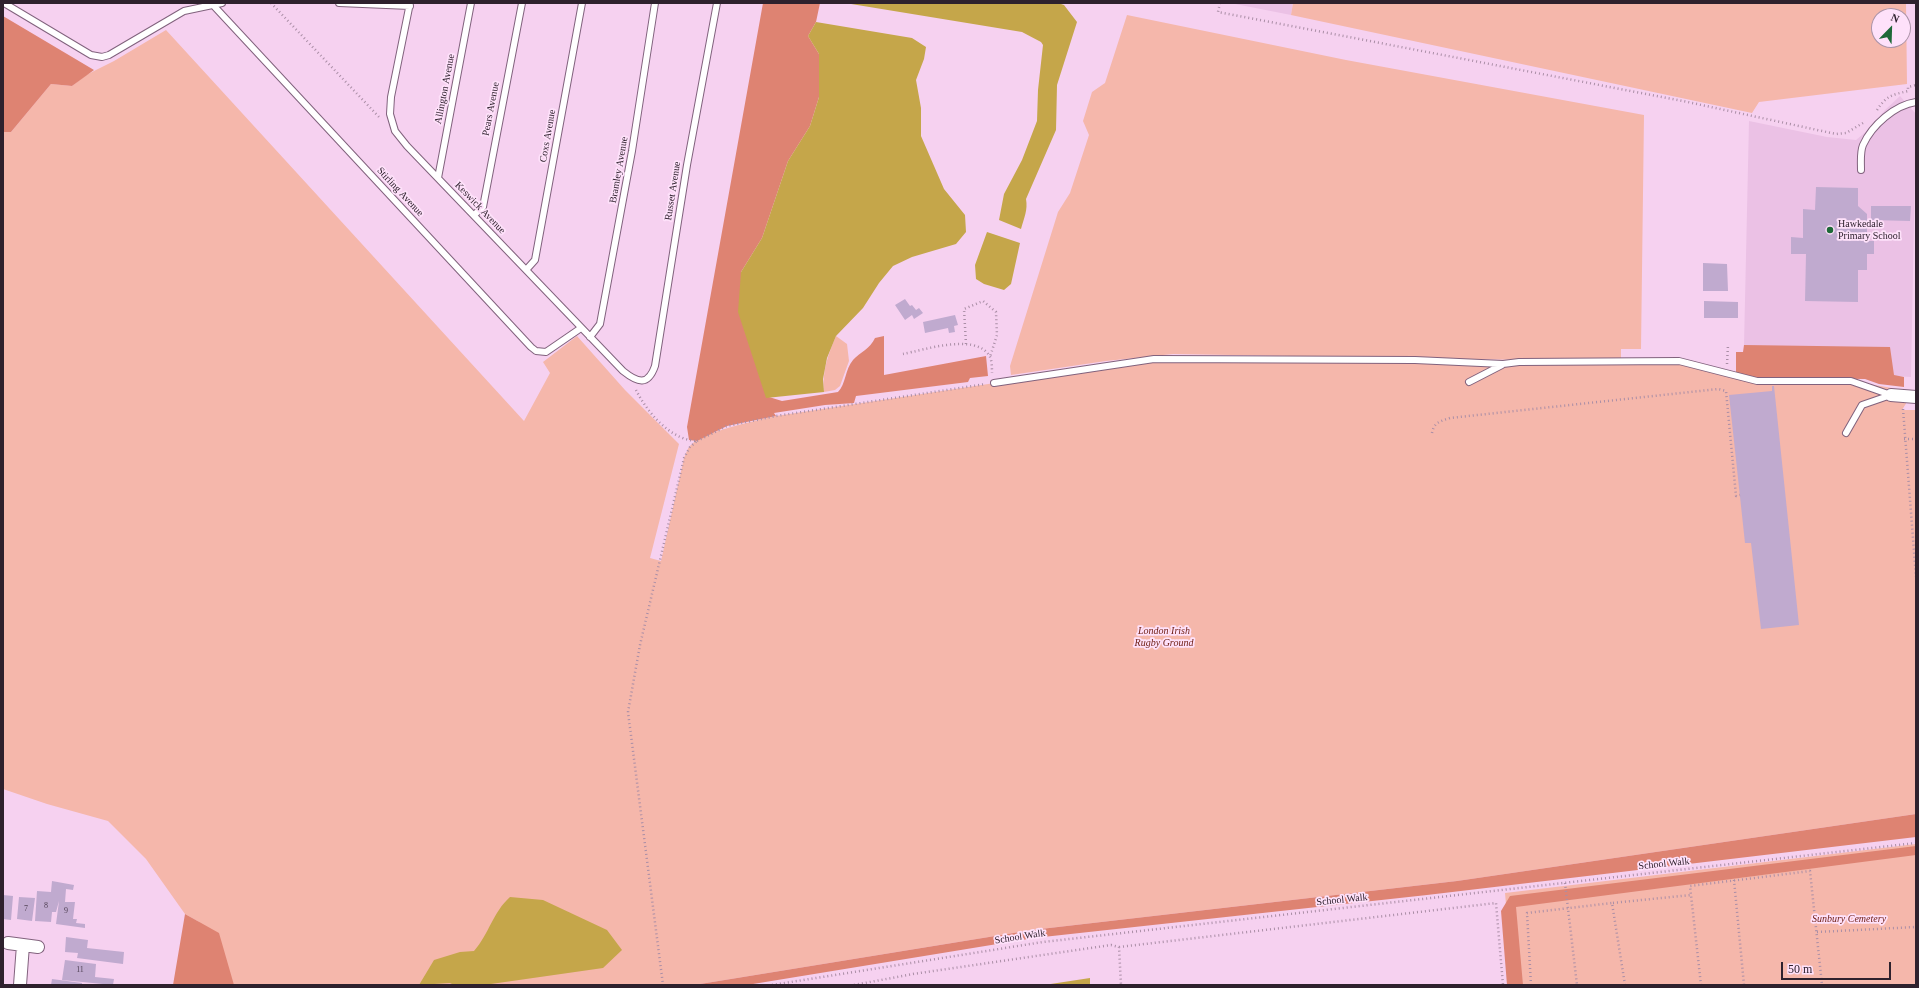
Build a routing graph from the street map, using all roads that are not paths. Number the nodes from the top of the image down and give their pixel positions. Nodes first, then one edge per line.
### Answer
1 (4, 3) edge
2 (222, 3) edge
3 (339, 3) edge
4 (471, 3) edge
5 (522, 3) edge
6 (582, 3) edge
7 (655, 3) edge
8 (717, 3) edge
9 (410, 4) edge
10 (213, 5) junction
11 (1916, 102) edge
12 (1861, 170) dead end
13 (438, 178) junction
14 (474, 216) junction
15 (526, 270) junction
16 (582, 328) junction
17 (590, 337) junction
18 (1503, 364) junction
19 (648, 380) joint
20 (1469, 382) dead end
21 (994, 383) road end
22 (1891, 395) junction
23 (1913, 397) edge
24 (1846, 432) dead end
25 (8, 943) dead end
26 (23, 945) junction
27 (38, 947) dead end
28 (20, 985) edge

1 - 10 lane
2 - 10 lane
3 - 9 lane
4 - 13 lane, Allington Avenue
5 - 14 lane, Pears Avenue
6 - 15 lane, Coxs Avenue
7 - 17 lane, Bramley Avenue
8 - 19 lane, Russet Avenue
9 - 13 lane, Keswick Avenue
10 - 16 lane, Stirling Avenue
11 - 12 lane
13 - 14 lane, Keswick Avenue
14 - 15 lane, Keswick Avenue
15 - 16 lane, Keswick Avenue
16 - 17 lane, Keswick Avenue
17 - 19 lane, Keswick Avenue
18 - 20 lane
18 - 21 lane
18 - 22 lane
22 - 23 street
22 - 24 lane
25 - 26 street
26 - 27 street
26 - 28 street

